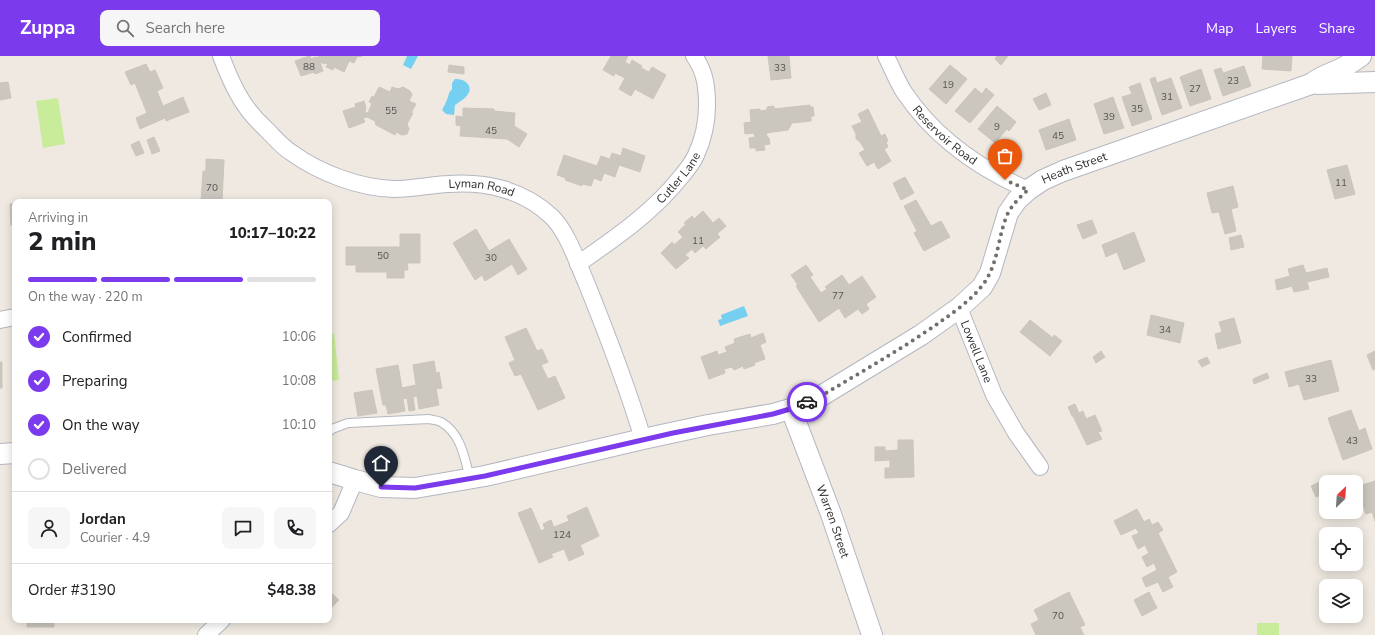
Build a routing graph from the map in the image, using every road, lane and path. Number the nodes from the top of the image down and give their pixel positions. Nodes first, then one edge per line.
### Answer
1 (221, 56) edge
2 (694, 56) edge
3 (886, 56) edge
4 (1361, 56) edge
5 (1335, 72) junction
6 (1375, 79) edge
7 (1375, 82) edge
8 (1311, 84) junction
9 (1028, 190) junction
10 (578, 264) junction
11 (959, 308) junction
12 (12, 318) edge
13 (0, 320) edge
14 (792, 409) junction
15 (332, 429) edge
16 (643, 439) junction
17 (12, 453) edge
18 (0, 454) edge
19 (1040, 467) dead end
20 (332, 473) edge
21 (470, 479) junction
22 (355, 480) junction
23 (332, 521) edge
24 (219, 623) edge
25 (206, 635) edge
26 (872, 635) edge

1 - 10 street, Lyman Road
2 - 10 street, Cutler Lane
3 - 9 street, Reservoir Road
4 - 5 street, Heath Street
5 - 6 street
5 - 8 street, Heath Street
7 - 8 street
8 - 9 street, Heath Street
9 - 11 street, Heath Street
10 - 16 street, Lyman Road
11 - 14 street, Heath Street
11 - 19 street, Lowell Lane
12 - 13 street
14 - 16 street, Heath Street
14 - 26 street, Warren Street
15 - 21 lane
16 - 21 street, Heath Street
17 - 18 street
20 - 22 street, Heath Street
21 - 22 street, Heath Street
22 - 23 street
24 - 25 street

